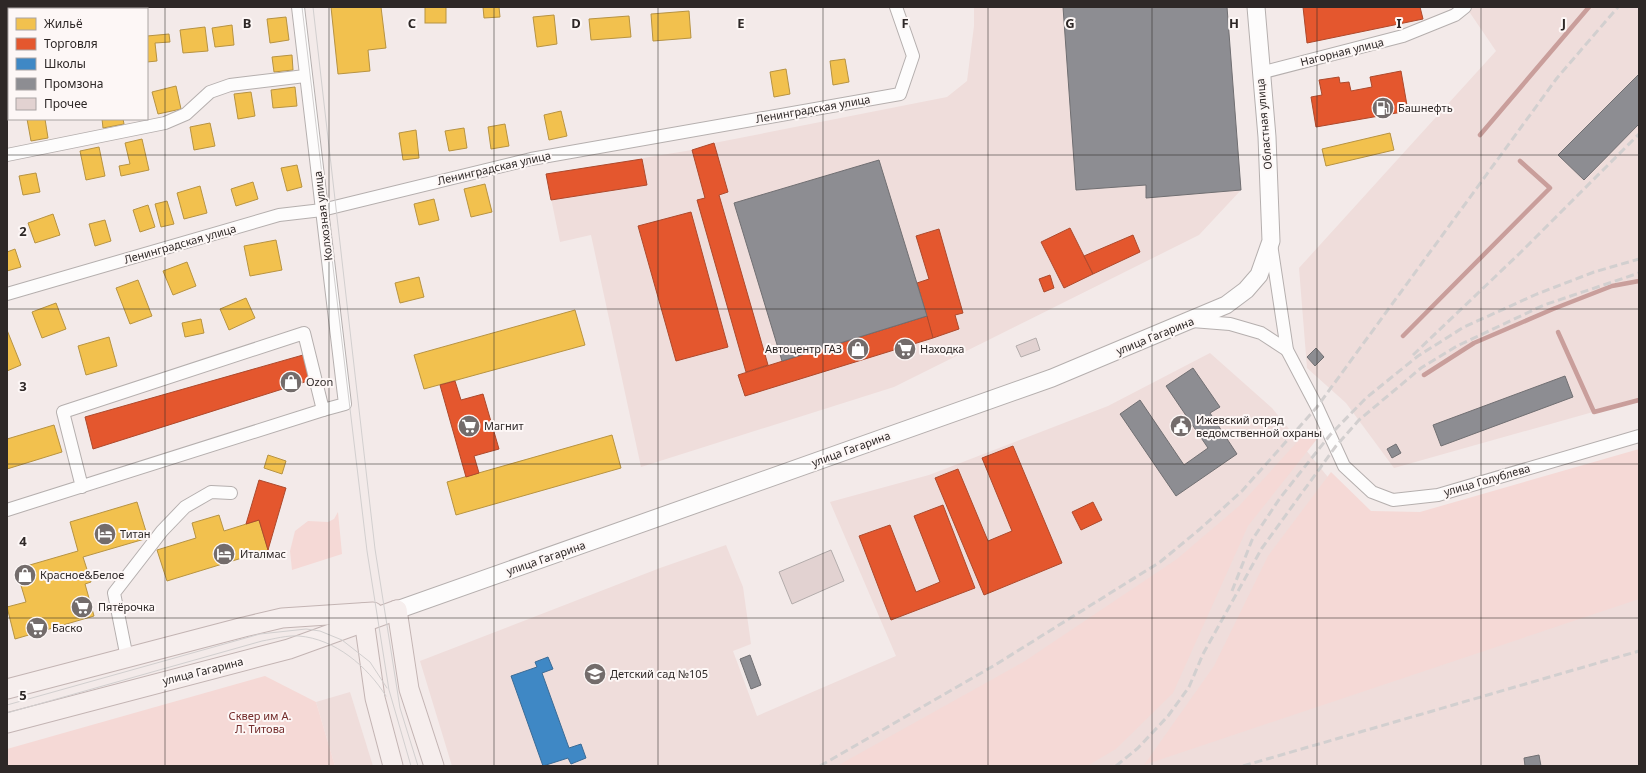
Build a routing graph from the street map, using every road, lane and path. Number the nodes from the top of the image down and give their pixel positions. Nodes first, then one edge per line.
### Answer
1 (90, 7) edge
2 (298, 7) edge
3 (896, 7) edge
4 (1256, 7) edge
5 (1465, 7) edge
6 (80, 8) edge
7 (1260, 73) junction
8 (305, 76) junction
9 (7, 155) edge
10 (322, 210) junction
11 (1271, 241) junction
12 (7, 294) edge
13 (1192, 321) junction
14 (1287, 350) junction
15 (323, 410) junction
16 (1639, 436) edge
17 (82, 487) junction
18 (231, 493) dead end
19 (7, 510) edge
20 (396, 610) junction
21 (363, 618) junction
22 (127, 658) junction
23 (7, 689) edge
24 (7, 724) edge
25 (393, 766) edge
26 (434, 766) edge

1 - 6 main road
2 - 8 street, Колхозная улица
3 - 10 street, Ленинградская улица
4 - 7 main road, Областная улица
5 - 7 street, Нагорная улица
7 - 11 main road, Областная улица
8 - 9 street
8 - 10 street, Колхозная улица
10 - 12 street, Ленинградская улица
10 - 15 street, Колхозная улица
11 - 13 main road, улица Гагарина
11 - 14 street
13 - 14 street
13 - 20 main road, улица Гагарина
14 - 16 street, улица Голублева
15 - 17 street
15 - 17 street
17 - 19 street
18 - 22 street
20 - 21 main road, улица Гагарина
20 - 26 main road
21 - 22 main road, улица Гагарина
21 - 24 main road, улица Гагарина
21 - 25 main road
22 - 23 main road, улица Гагарина

